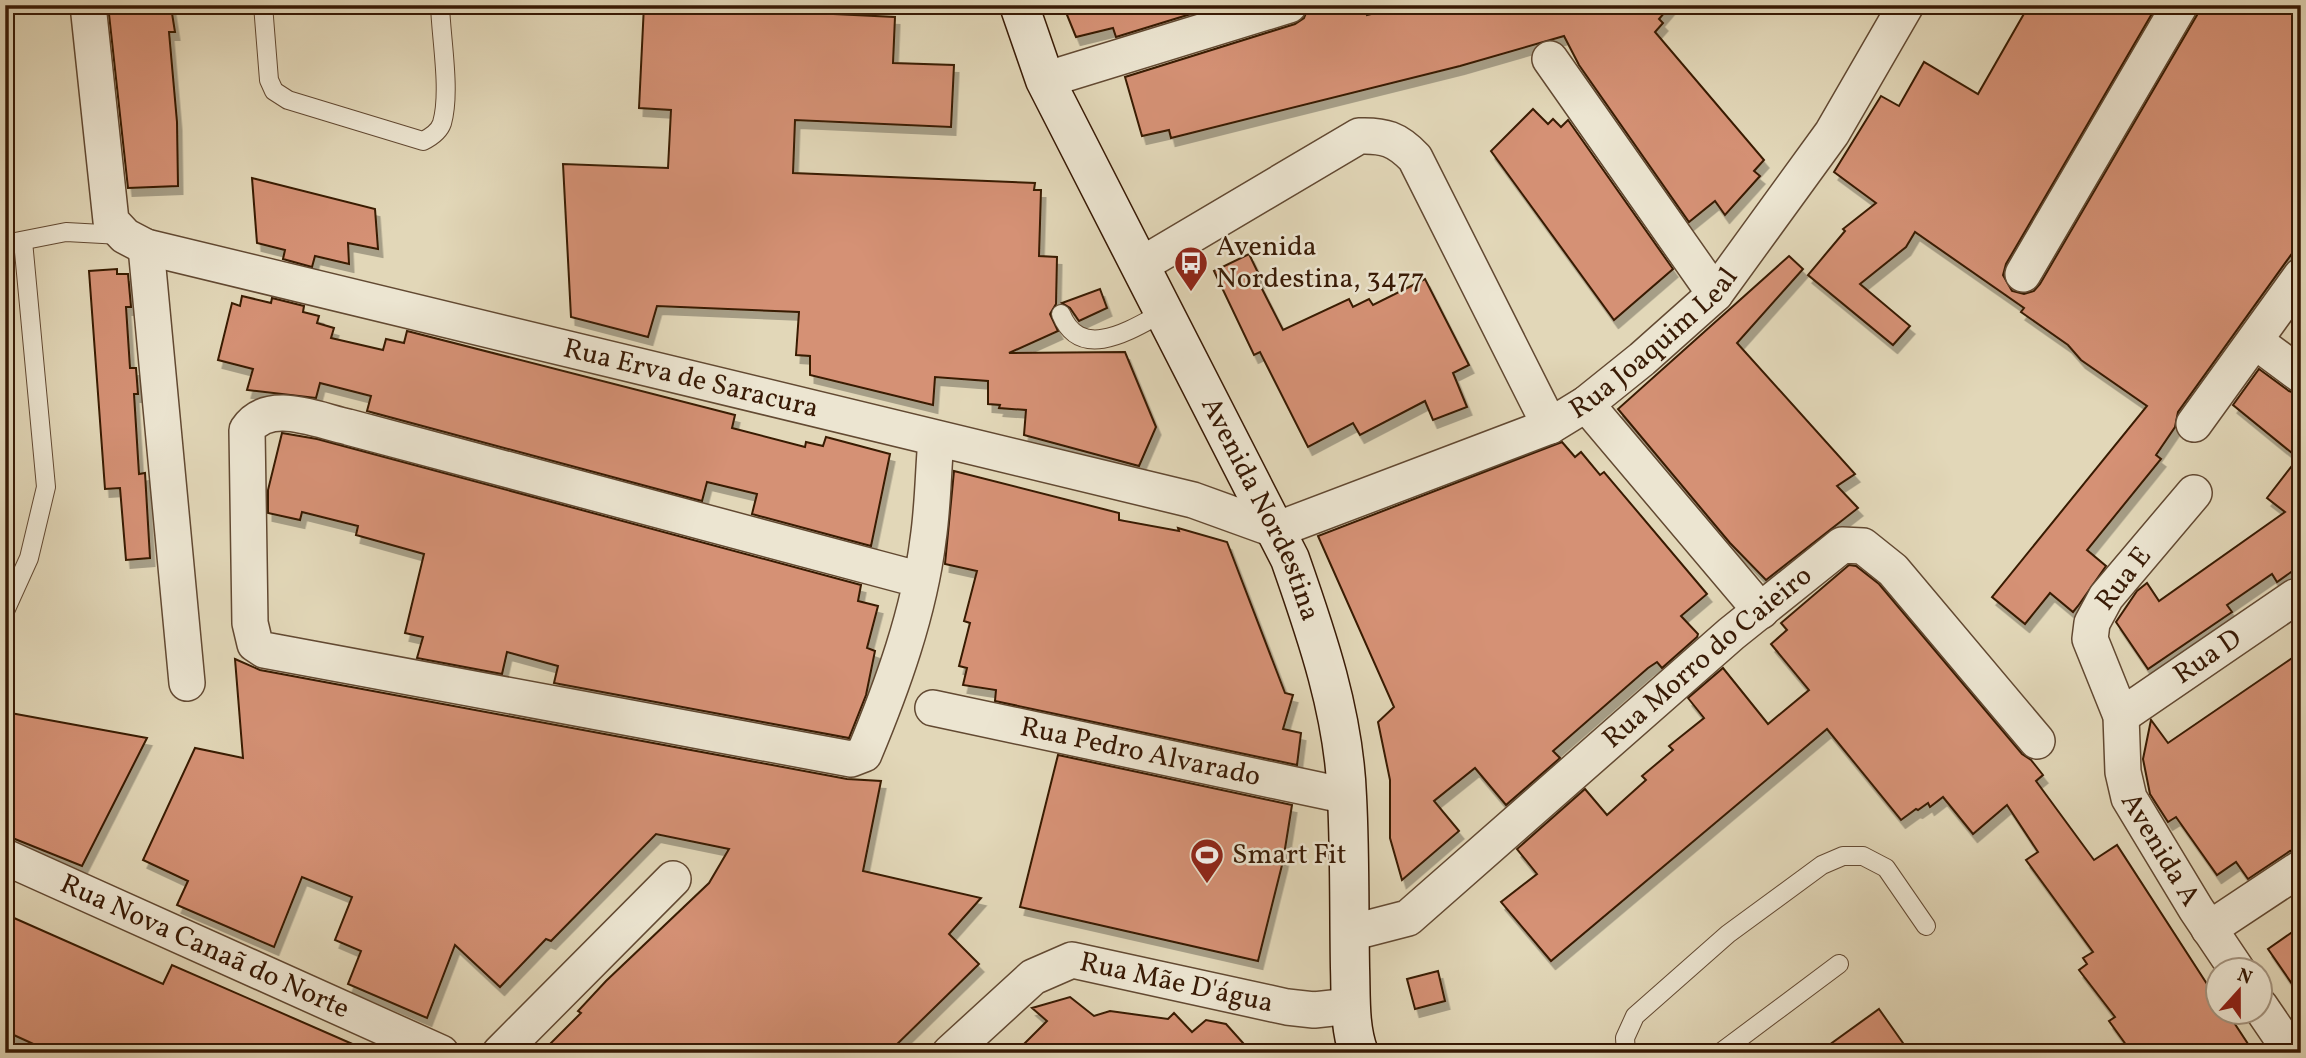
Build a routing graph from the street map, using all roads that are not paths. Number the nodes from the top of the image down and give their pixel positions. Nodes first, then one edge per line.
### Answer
1 (88, 5) edge
2 (264, 5) edge
3 (440, 5) edge
4 (1019, 5) edge
5 (1289, 5) edge
6 (2180, 5) edge
7 (1903, 6) edge
8 (1550, 59) dead end
9 (1045, 80) junction
10 (127, 235) junction
11 (14, 242) edge
12 (1141, 265) junction
13 (2023, 274) dead end
14 (2301, 276) edge
15 (1715, 294) junction
16 (1164, 312) junction
17 (1061, 314) dead end
18 (2255, 341) junction
19 (2301, 375) edge
20 (1586, 404) junction
21 (2194, 424) dead end
22 (1550, 426) junction
23 (936, 439) junction
24 (2194, 492) dead end
25 (1276, 530) junction
26 (921, 580) junction
27 (2295, 597) dead end
28 (5, 611) edge
29 (1761, 611) junction
30 (187, 683) dead end
31 (933, 708) dead end
32 (2121, 716) junction
33 (2037, 741) dead end
34 (1347, 796) junction
35 (5, 857) edge
36 (2301, 868) edge
37 (673, 879) dead end
38 (1926, 926) dead end
39 (2209, 929) junction
40 (1350, 933) junction
41 (2227, 956) edge
42 (1839, 964) dead end
43 (1351, 1006) junction
44 (2273, 1026) edge
45 (1355, 1051) edge
46 (441, 1053) edge
47 (500, 1053) edge
48 (950, 1053) edge
49 (1626, 1053) edge
50 (1720, 1053) edge
51 (2291, 1053) edge

1 - 10 street
2 - 3 lane
4 - 9 main road, Avenida Nordestina
5 - 9 street
6 - 13 street
7 - 15 street, Rua Joaquim Leal
8 - 15 street
9 - 12 main road, Avenida Nordestina
10 - 11 lane
10 - 23 street, Rua Erva de Saracura
10 - 30 street
11 - 28 lane
12 - 16 main road, Avenida Nordestina
12 - 22 street
14 - 18 street
15 - 20 street, Rua Joaquim Leal
16 - 17 lane
16 - 25 main road, Avenida Nordestina
18 - 19 street
18 - 21 street
20 - 22 street, Rua Joaquim Leal
20 - 29 street
22 - 25 street, Rua Joaquim Leal
23 - 25 street, Rua Erva de Saracura
23 - 26 street
24 - 32 street, Rua E
25 - 34 main road, Avenida Nordestina
26 - 26 street
27 - 32 street, Rua D
29 - 33 street, Rua Morro do Caieiro
29 - 40 street, Rua Morro do Caieiro
31 - 34 street, Rua Pedro Alvarado
32 - 39 street, Avenida A
34 - 40 main road, Avenida Nordestina
35 - 46 street, Rua Nova Canaã do Norte
36 - 39 street
37 - 47 street
38 - 49 lane
39 - 41 street, Avenida A
40 - 43 main road, Avenida Nordestina
42 - 50 lane
43 - 45 main road, Avenida Nordestina
43 - 48 street, Rua Mãe D'água
44 - 51 street

